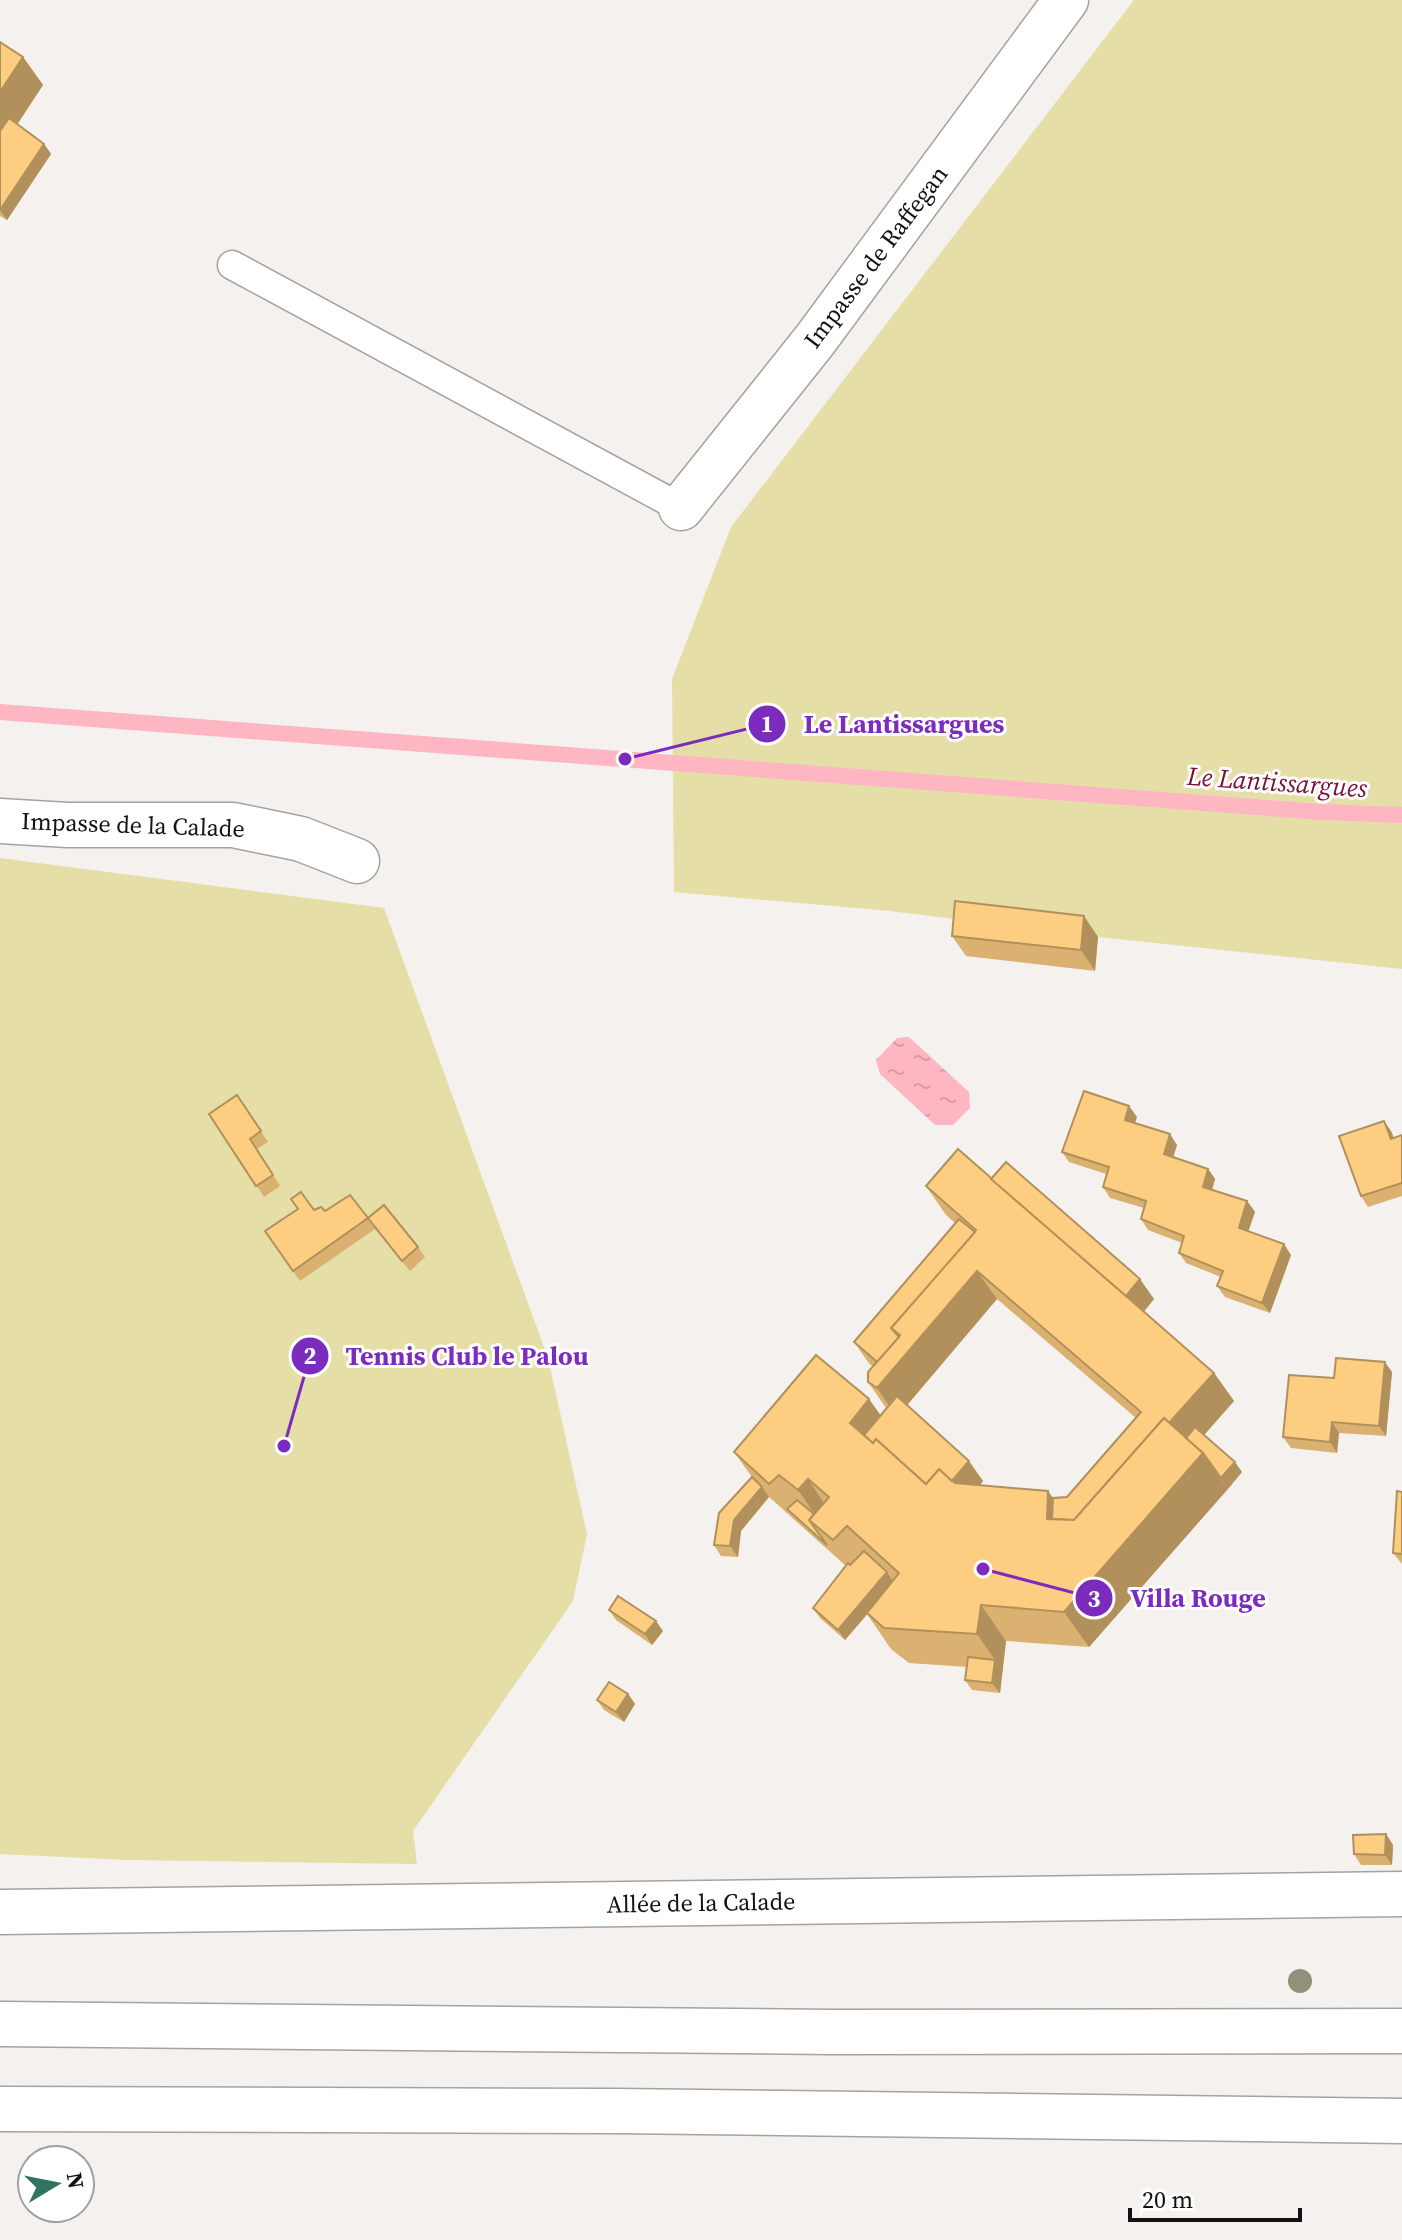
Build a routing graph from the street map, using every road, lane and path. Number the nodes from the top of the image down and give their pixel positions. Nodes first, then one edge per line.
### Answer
1 (1066, 0) edge
2 (232, 265) dead end
3 (681, 508) joint
4 (0, 821) edge
5 (357, 861) dead end
6 (1402, 1894) edge
7 (0, 1912) edge
8 (0, 2024) edge
9 (1402, 2031) edge
10 (0, 2109) edge
11 (1402, 2121) edge

1 - 3 main road, Impasse de Raffegan
2 - 3 lane
4 - 5 main road, Impasse de la Calade
6 - 7 main road, Allée de la Calade
8 - 9 main road
10 - 11 main road

